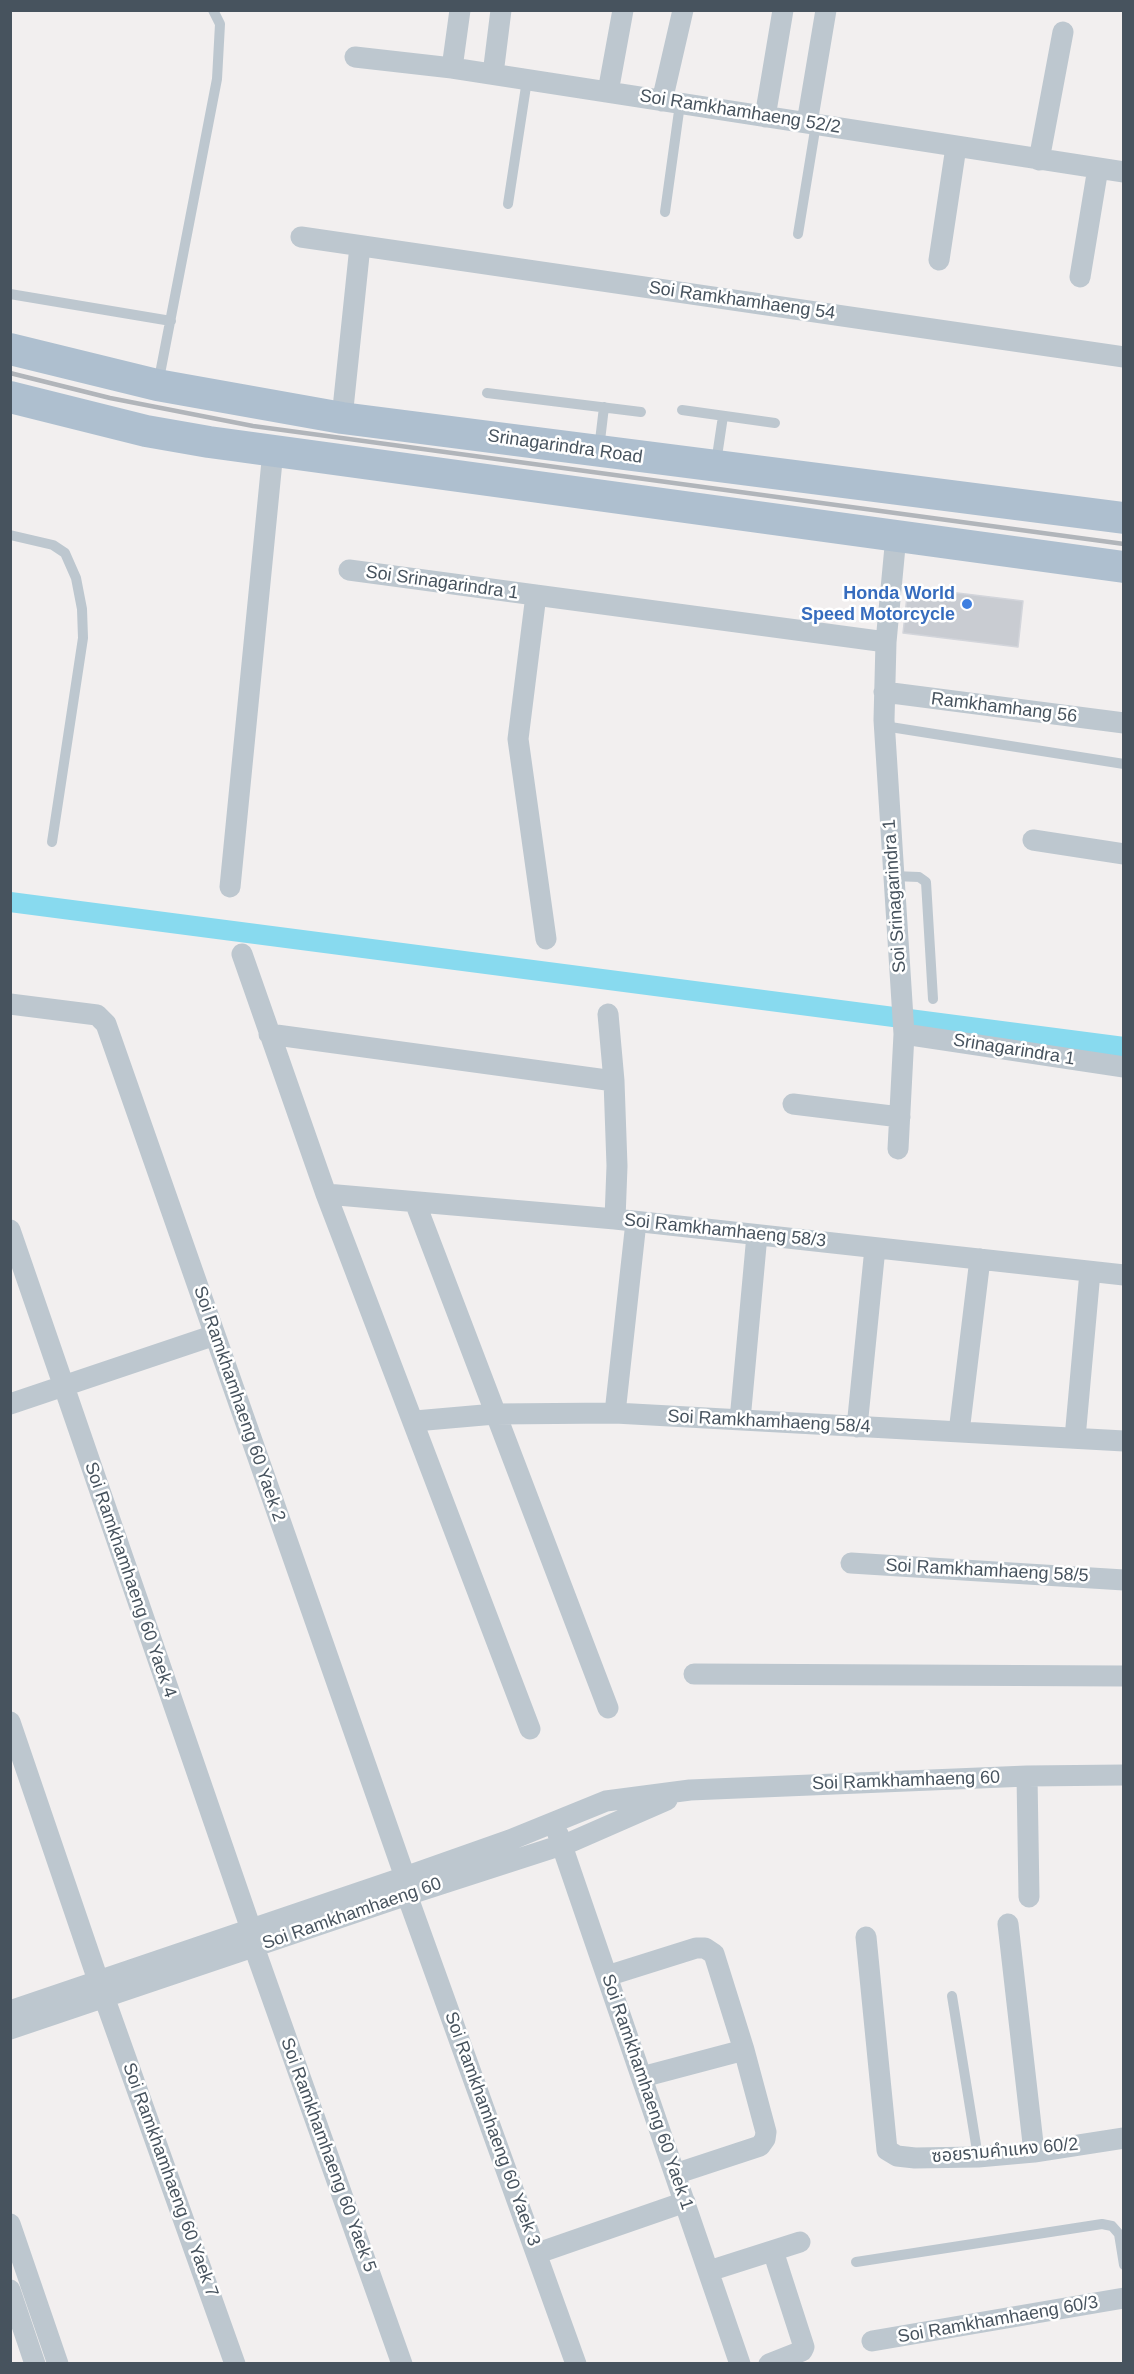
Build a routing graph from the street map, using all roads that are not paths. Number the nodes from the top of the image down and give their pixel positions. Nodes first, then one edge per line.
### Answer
1 (213, 10) edge
2 (460, 10) edge
3 (501, 10) edge
4 (623, 10) edge
5 (683, 10) edge
6 (783, 10) edge
7 (826, 10) edge
8 (1063, 32) dead end
9 (355, 57) dead end
10 (452, 68) junction
11 (493, 74) junction
12 (527, 80) junction
13 (608, 92) junction
14 (671, 103) junction
15 (765, 117) junction
16 (812, 124) junction
17 (956, 147) junction
18 (1039, 160) junction
19 (1098, 168) junction
20 (1124, 172) edge
21 (508, 204) dead end
22 (665, 212) dead end
23 (798, 234) dead end
24 (301, 237) dead end
25 (360, 246) junction
26 (939, 260) dead end
27 (1080, 277) dead end
28 (10, 294) edge
29 (171, 321) junction
30 (10, 349) edge
31 (1124, 357) edge
32 (157, 385) junction
33 (487, 393) dead end
34 (10, 397) edge
35 (604, 407) junction
36 (682, 410) dead end
37 (641, 412) dead end
38 (723, 416) junction
39 (342, 418) junction
40 (775, 423) dead end
41 (146, 431) junction
42 (273, 451) junction
43 (599, 452) junction
44 (715, 467) junction
45 (1124, 518) edge
46 (10, 535) edge
47 (896, 536) junction
48 (1124, 567) edge
49 (349, 570) dead end
50 (536, 595) junction
51 (886, 642) junction
52 (884, 692) junction
53 (1124, 723) edge
54 (884, 726) junction
55 (1124, 764) edge
56 (1033, 840) dead end
57 (52, 842) dead end
58 (1124, 854) edge
59 (893, 876) junction
60 (230, 887) dead end
61 (546, 939) dead end
62 (242, 954) dead end
63 (933, 999) dead end
64 (10, 1004) edge
65 (608, 1014) dead end
66 (903, 1020) junction
67 (269, 1034) junction
68 (1124, 1067) edge
69 (614, 1081) junction
70 (793, 1104) dead end
71 (900, 1117) junction
72 (898, 1149) dead end
73 (326, 1194) junction
74 (415, 1202) junction
75 (625, 1220) junction
76 (10, 1230) edge
77 (757, 1235) junction
78 (875, 1248) junction
79 (980, 1259) junction
80 (1090, 1272) junction
81 (1124, 1275) edge
82 (215, 1335) junction
83 (63, 1386) junction
84 (10, 1404) edge
85 (615, 1413) junction
86 (495, 1414) junction
87 (740, 1420) junction
88 (415, 1421) junction
89 (857, 1426) junction
90 (959, 1432) junction
91 (1075, 1438) junction
92 (1124, 1441) edge
93 (851, 1563) dead end
94 (1124, 1580) edge
95 (694, 1674) dead end
96 (1124, 1677) edge
97 (608, 1708) dead end
98 (10, 1722) edge
99 (530, 1729) dead end
100 (1124, 1775) edge
101 (1027, 1776) junction
102 (690, 1790) junction
103 (553, 1820) junction
104 (562, 1846) junction
105 (406, 1886) junction
106 (1029, 1897) dead end
107 (1008, 1924) dead end
108 (866, 1936) dead end
109 (253, 1938) junction
110 (607, 1976) junction
111 (101, 1988) junction
112 (952, 1996) dead end
113 (10, 2011) edge
114 (10, 2029) edge
115 (744, 2050) junction
116 (642, 2077) junction
117 (1124, 2138) edge
118 (1034, 2152) junction
119 (978, 2157) junction
120 (675, 2174) junction
121 (685, 2202) junction
122 (10, 2224) edge
123 (800, 2242) dead end
124 (773, 2251) junction
125 (538, 2253) junction
126 (856, 2262) dead end
127 (1124, 2265) edge
128 (709, 2271) junction
129 (10, 2290) edge
130 (1124, 2298) edge
131 (872, 2341) dead end
132 (35, 2364) edge
133 (58, 2364) edge
134 (235, 2364) edge
135 (402, 2364) edge
136 (576, 2364) edge
137 (740, 2364) edge
138 (769, 2364) edge

1 - 29 lane
2 - 10 street
3 - 11 street
4 - 13 street
5 - 14 street
6 - 15 street
7 - 16 street
8 - 18 street
9 - 10 street, Soi Ramkhamhaeng 52/2
10 - 11 street, Soi Ramkhamhaeng 52/2
11 - 12 street, Soi Ramkhamhaeng 52/2
12 - 13 street, Soi Ramkhamhaeng 52/2
12 - 21 lane
13 - 14 street, Soi Ramkhamhaeng 52/2
14 - 15 street, Soi Ramkhamhaeng 52/2
14 - 22 lane
15 - 16 street, Soi Ramkhamhaeng 52/2
16 - 17 street, Soi Ramkhamhaeng 52/2
16 - 23 lane
17 - 18 street, Soi Ramkhamhaeng 52/2
17 - 26 street
18 - 19 street, Soi Ramkhamhaeng 52/2
19 - 20 street, Soi Ramkhamhaeng 52/2
19 - 27 street
24 - 25 street, Soi Ramkhamhaeng 54
25 - 31 street, Soi Ramkhamhaeng 54
25 - 39 street
28 - 29 lane
29 - 32 lane
30 - 32 main road, Srinagarindra Road
32 - 39 main road, Srinagarindra Road
32 - 41 main road
33 - 35 lane
34 - 41 main road
35 - 37 lane
35 - 43 lane
36 - 38 lane
38 - 40 lane
38 - 44 lane
39 - 43 main road, Srinagarindra Road
41 - 42 main road
42 - 47 main road
42 - 60 street
43 - 44 main road, Srinagarindra Road
44 - 45 main road, Srinagarindra Road
46 - 57 lane
47 - 48 main road
47 - 51 street, Soi Srinagarindra 1
49 - 50 street, Soi Srinagarindra 1
50 - 51 street, Soi Srinagarindra 1
50 - 61 street, Soi Srinagarindra 1
51 - 52 street, Soi Srinagarindra 1
52 - 53 street, Ramkhamhang 56
52 - 54 street, Soi Srinagarindra 1
54 - 55 lane
54 - 59 street, Soi Srinagarindra 1
56 - 58 street
59 - 63 lane
59 - 66 street, Soi Srinagarindra 1
62 - 67 street
64 - 82 street, Soi Ramkhamhaeng 60 Yaek 2
65 - 69 street
66 - 68 street, Srinagarindra 1
66 - 71 street, Soi Srinagarindra 1
67 - 69 street
67 - 73 street
69 - 75 street
70 - 71 street
71 - 72 street, Soi Srinagarindra 1
73 - 74 street, Soi Ramkhamhaeng 58/3
73 - 88 street
74 - 75 street, Soi Ramkhamhaeng 58/3
74 - 86 street
75 - 77 street, Soi Ramkhamhaeng 58/3
75 - 85 street
76 - 83 street, Soi Ramkhamhaeng 60 Yaek 4
77 - 78 street, Soi Ramkhamhaeng 58/3
77 - 87 street
78 - 79 street, Soi Ramkhamhaeng 58/3
78 - 89 street
79 - 80 street, Soi Ramkhamhaeng 58/3
79 - 90 street
80 - 81 street, Soi Ramkhamhaeng 58/3
80 - 91 street
82 - 83 street
82 - 105 street, Soi Ramkhamhaeng 60 Yaek 2
83 - 84 street
83 - 109 street, Soi Ramkhamhaeng 60 Yaek 4
85 - 86 street, Soi Ramkhamhaeng 58/4
85 - 87 street, Soi Ramkhamhaeng 58/4
86 - 88 street, Soi Ramkhamhaeng 58/4
86 - 97 street
87 - 89 street, Soi Ramkhamhaeng 58/4
88 - 99 street
89 - 90 street, Soi Ramkhamhaeng 58/4
90 - 91 street, Soi Ramkhamhaeng 58/4
91 - 92 street, Soi Ramkhamhaeng 58/4
93 - 94 street, Soi Ramkhamhaeng 58/5
95 - 96 street
98 - 111 street, Soi Ramkhamhaeng 60 Yaek 7
100 - 101 street, Soi Ramkhamhaeng 60
101 - 102 street, Soi Ramkhamhaeng 60
101 - 106 street
102 - 103 street, Soi Ramkhamhaeng 60
102 - 104 street, Soi Ramkhamhaeng 60
103 - 104 street, Soi Ramkhamhaeng 60 Yaek 1
103 - 105 street, Soi Ramkhamhaeng 60
104 - 105 street, Soi Ramkhamhaeng 60
104 - 110 street, Soi Ramkhamhaeng 60 Yaek 1
105 - 109 street, Soi Ramkhamhaeng 60
105 - 125 street, Soi Ramkhamhaeng 60 Yaek 3
107 - 118 street
108 - 119 street, ซอยรามคำแหง 60/2
109 - 111 street, Soi Ramkhamhaeng 60
109 - 135 street, Soi Ramkhamhaeng 60 Yaek 5
110 - 115 street
110 - 116 street, Soi Ramkhamhaeng 60 Yaek 1
111 - 113 street, Soi Ramkhamhaeng 60
111 - 114 street, Soi Ramkhamhaeng 60
111 - 134 street, Soi Ramkhamhaeng 60 Yaek 7
112 - 119 lane
115 - 116 street
115 - 120 street
116 - 120 street, Soi Ramkhamhaeng 60 Yaek 1
117 - 118 street, ซอยรามคำแหง 60/2
118 - 119 street, ซอยรามคำแหง 60/2
120 - 121 street, Soi Ramkhamhaeng 60 Yaek 1
121 - 125 street
121 - 128 street, Soi Ramkhamhaeng 60 Yaek 1
122 - 133 street
123 - 124 street
124 - 128 street
124 - 138 street
125 - 136 street, Soi Ramkhamhaeng 60 Yaek 3
126 - 127 lane
128 - 137 street, Soi Ramkhamhaeng 60 Yaek 1
129 - 132 street
130 - 131 street, Soi Ramkhamhaeng 60/3

